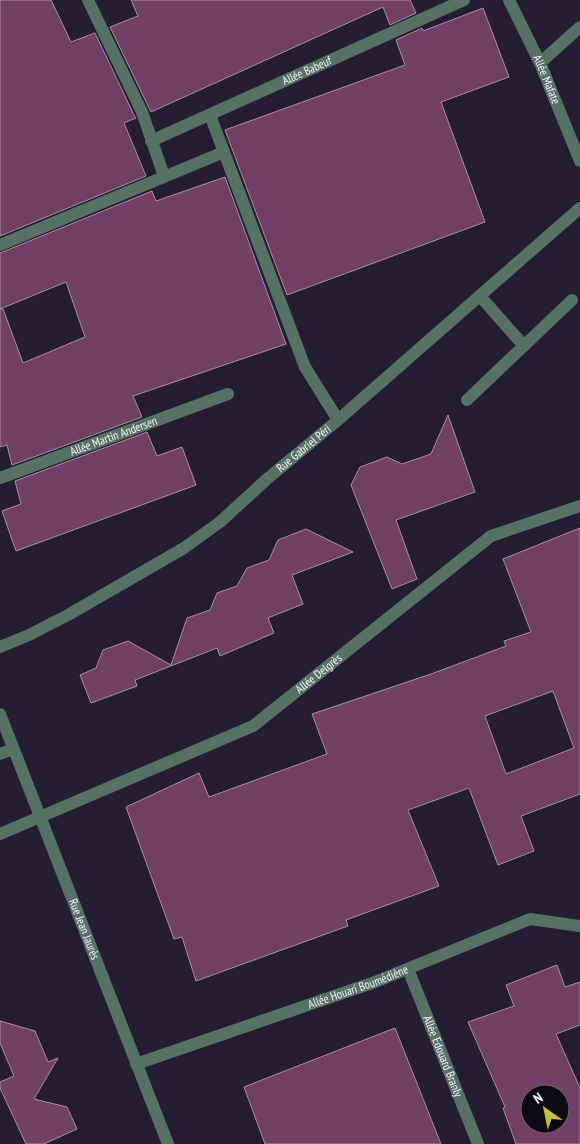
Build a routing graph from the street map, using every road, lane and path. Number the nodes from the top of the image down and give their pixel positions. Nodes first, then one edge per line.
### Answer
1 (88, 0) edge
2 (464, 0) edge
3 (509, 0) edge
4 (580, 28) edge
5 (540, 63) junction
6 (210, 115) junction
7 (151, 141) junction
8 (224, 152) junction
9 (580, 161) edge
10 (164, 176) junction
11 (580, 208) edge
12 (0, 245) edge
13 (480, 296) junction
14 (572, 300) dead end
15 (524, 346) junction
16 (228, 394) dead end
17 (467, 400) dead end
18 (338, 420) junction
19 (0, 478) edge
20 (580, 506) edge
21 (0, 647) edge
22 (0, 714) edge
23 (13, 749) junction
24 (0, 754) edge
25 (40, 816) junction
26 (0, 834) edge
27 (580, 926) edge
28 (408, 969) junction
29 (136, 1064) junction
30 (168, 1144) edge
31 (478, 1144) edge

1 - 7 street
2 - 6 street, Allée Babeuf
3 - 5 street, Allée Mafate
4 - 5 street
5 - 9 street, Allée Mafate
6 - 7 street, Allée Babeuf
6 - 8 street
7 - 10 street
8 - 10 street
8 - 18 street
10 - 12 street
11 - 13 street, Rue Gabriel Péri
13 - 15 street
13 - 18 street, Rue Gabriel Péri
14 - 15 street
15 - 17 street
16 - 19 street, Allée Martin Andersen
18 - 21 street, Rue Gabriel Péri
20 - 25 street, Allée Delgrès
22 - 23 street, Rue Jean Jaurès
23 - 24 street
23 - 25 street, Rue Jean Jaurès
25 - 26 street, Allée Delgrès
25 - 29 street, Rue Jean Jaurès
27 - 28 street, Allée Houari Boumédiène
28 - 29 street, Allée Houari Boumédiène
28 - 31 street, Allée Edouard Branly
29 - 30 street, Rue Jean Jaurès

